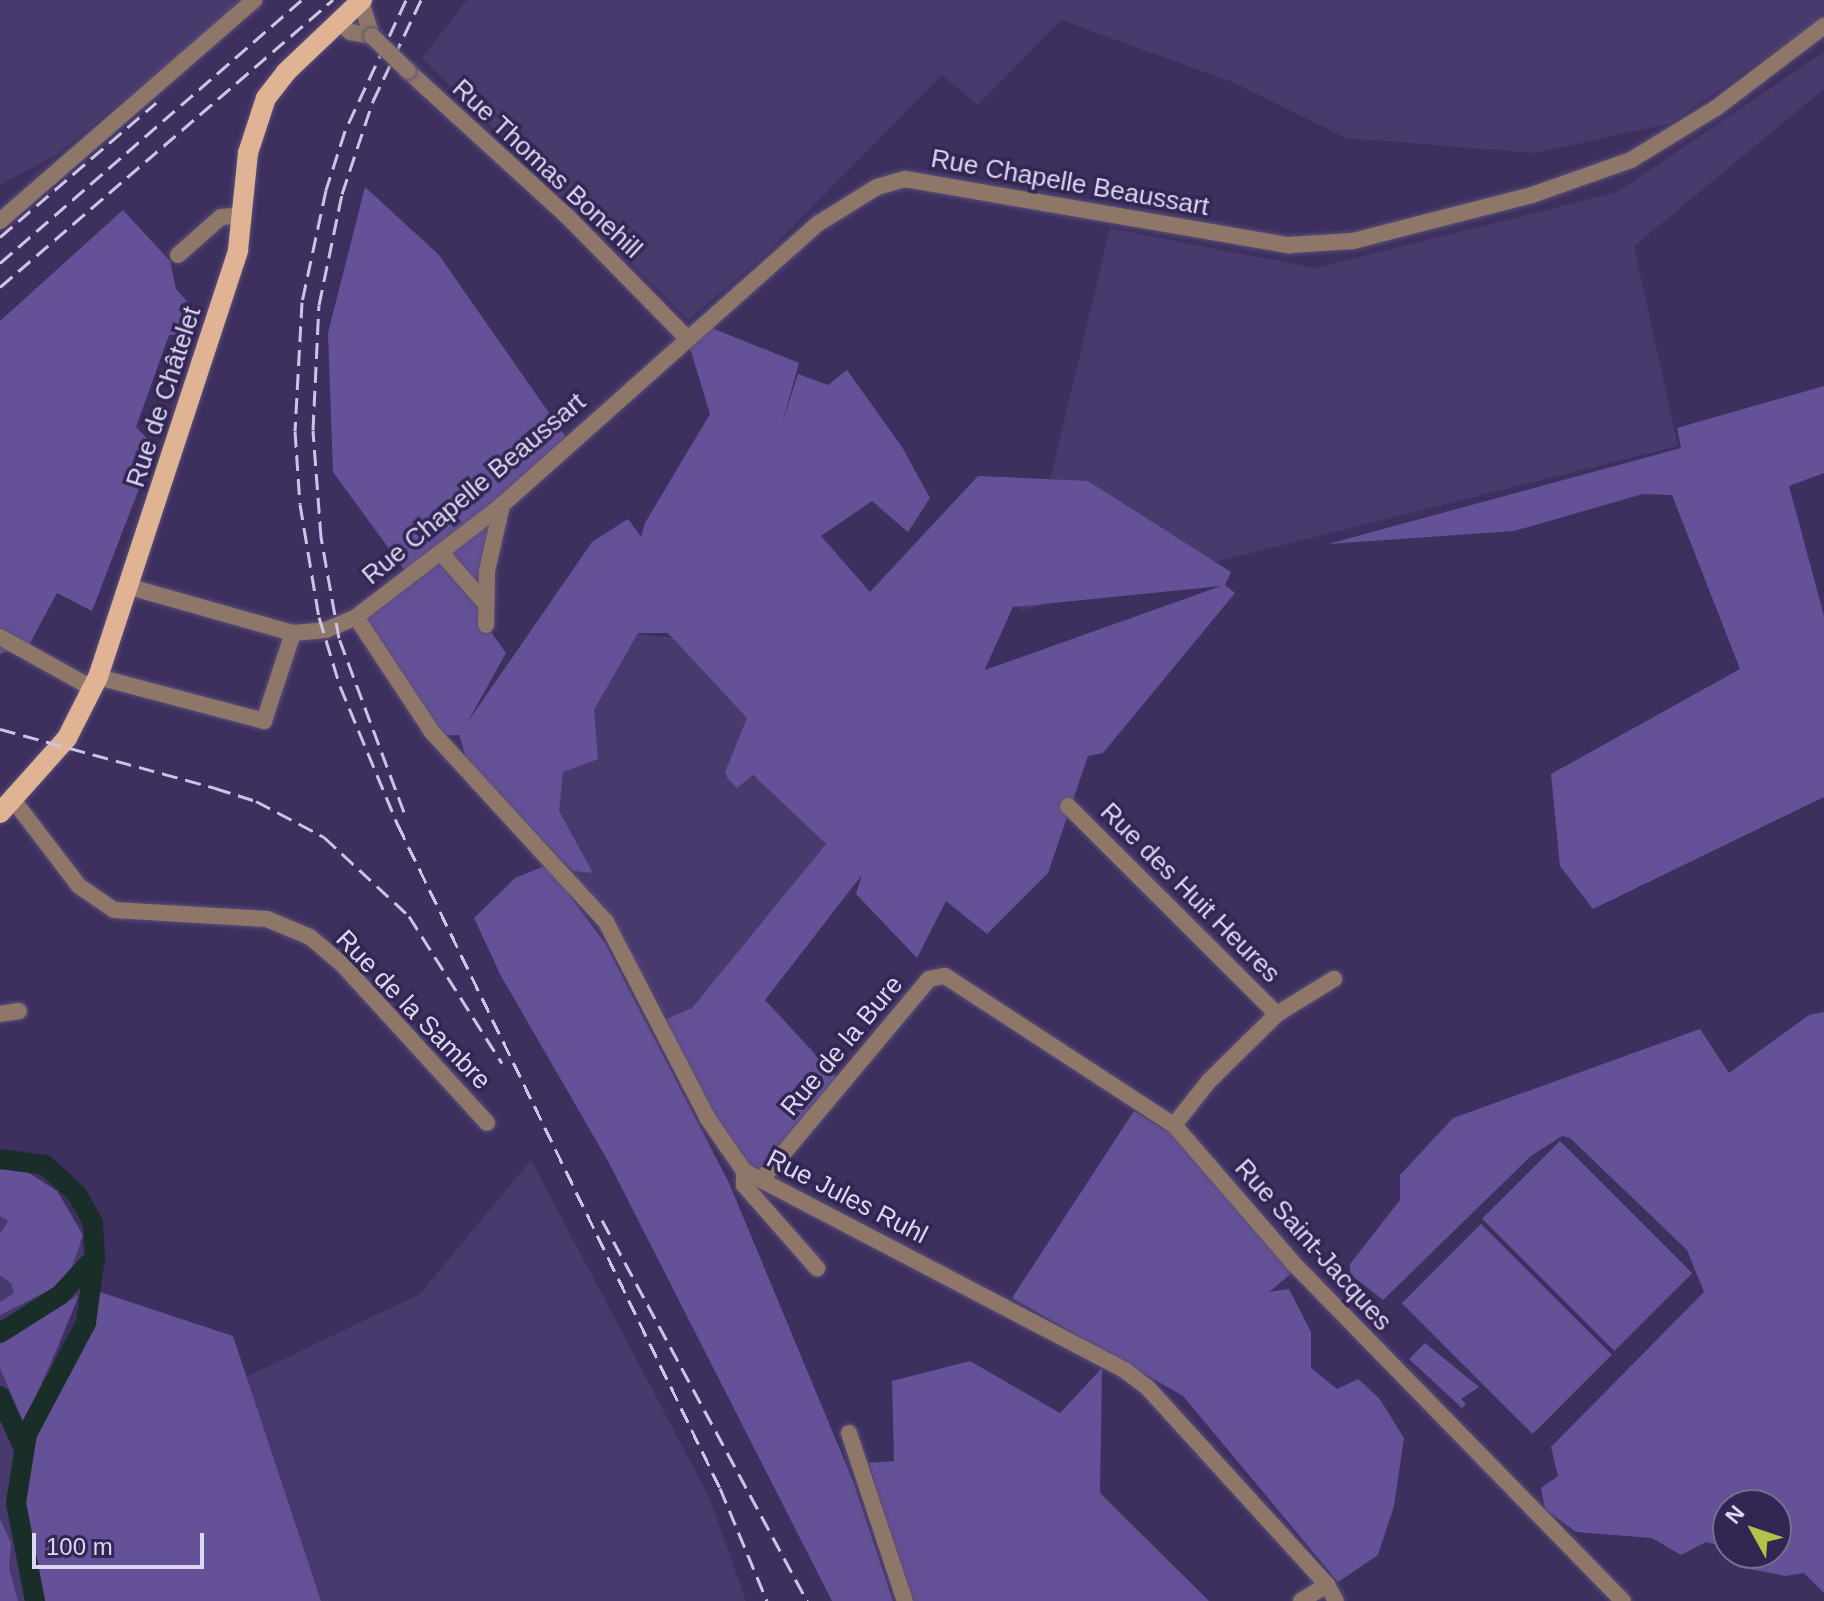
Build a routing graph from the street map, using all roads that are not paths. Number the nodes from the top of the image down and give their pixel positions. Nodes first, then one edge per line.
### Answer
1 (254, 0) edge
2 (361, 1) edge
3 (340, 22) junction
4 (1824, 26) edge
5 (372, 36) junction
6 (242, 215) junction
7 (0, 221) edge
8 (178, 255) dead end
9 (687, 338) junction
10 (502, 505) junction
11 (442, 554) junction
12 (130, 587) junction
13 (485, 603) junction
14 (356, 617) junction
15 (486, 625) dead end
16 (293, 633) junction
17 (0, 637) edge
18 (95, 683) junction
19 (1068, 806) dead end
20 (7, 807) edge
21 (929, 979) joint
22 (1334, 979) dead end
23 (19, 1011) dead end
24 (0, 1014) edge
25 (1277, 1014) junction
26 (487, 1123) dead end
27 (1174, 1125) junction
28 (744, 1171) junction
29 (761, 1180) junction
30 (817, 1268) dead end
31 (849, 1433) dead end
32 (1327, 1585) junction
33 (905, 1601) edge
34 (1301, 1601) edge
35 (1336, 1601) edge
36 (1623, 1601) edge

1 - 7 street
2 - 3 main road, Rue de Châtelet
2 - 5 street, Rue Thomas Bonehill
3 - 5 street, Rue Thomas Bonehill
3 - 6 main road, Rue de Châtelet
4 - 9 street, Rue Chapelle Beaussart
5 - 9 street, Rue Thomas Bonehill, bridge
6 - 8 street
6 - 12 main road, Rue de Châtelet
9 - 10 street, Rue Chapelle Beaussart
10 - 11 street, Rue Chapelle Beaussart
10 - 13 street
11 - 13 street
11 - 14 street, Rue Chapelle Beaussart
12 - 16 street, Rue Chapelle Beaussart
12 - 18 main road, Rue de Châtelet
13 - 15 street
14 - 16 street, Rue Chapelle Beaussart
14 - 28 street, Rue Jules Ruhl
16 - 18 street
17 - 18 street
18 - 20 main road, Rue de Châtelet
19 - 25 street, Rue des Huit Heures
20 - 26 street, Rue de la Sambre
21 - 27 street, Rue Saint-Jacques
21 - 29 street, Rue de la Bure
22 - 25 street
23 - 24 street
25 - 27 street
27 - 36 street, Rue Saint-Jacques
28 - 29 street, Rue Jules Ruhl
28 - 30 street
29 - 32 street, Rue Jules Ruhl
31 - 33 street
32 - 34 street
32 - 35 street, Rue Jules Ruhl

